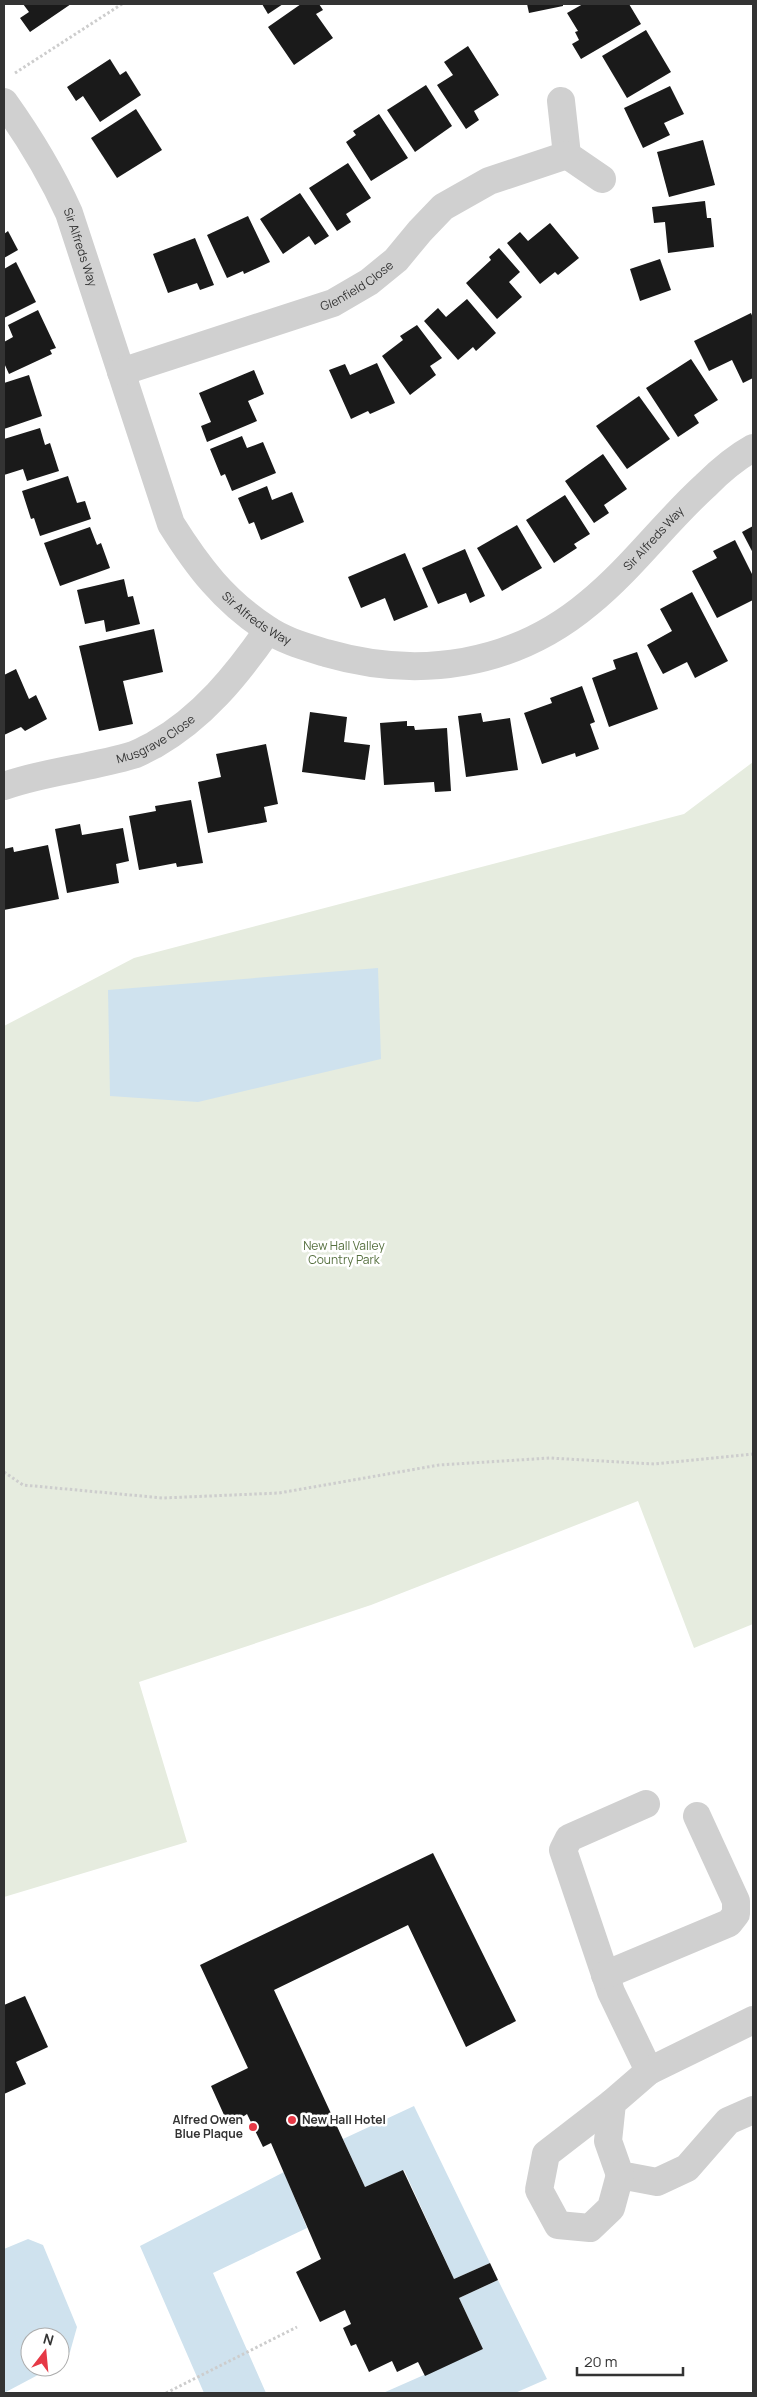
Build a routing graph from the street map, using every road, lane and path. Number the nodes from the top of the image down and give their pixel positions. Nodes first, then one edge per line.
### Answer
1 (122, 4) edge
2 (12, 75) dead end
3 (561, 101) dead end
4 (4, 102) edge
5 (567, 155) junction
6 (602, 180) dead end
7 (121, 372) junction
8 (753, 448) edge
9 (268, 630) junction
10 (4, 786) edge
11 (753, 1454) edge
12 (4, 1472) edge
13 (646, 1804) dead end
14 (697, 1816) dead end
15 (605, 1975) junction
16 (753, 2020) edge
17 (649, 2071) junction
18 (612, 2103) junction
19 (753, 2110) edge
20 (620, 2175) junction
21 (296, 2327) dead end
22 (166, 2393) edge

1 - 2 path
3 - 5 street
4 - 7 street, Sir Alfreds Way
5 - 6 street
5 - 7 street, Glenfield Close
7 - 9 street, Sir Alfreds Way
8 - 9 street, Sir Alfreds Way
9 - 10 street, Musgrave Close
11 - 12 path
13 - 15 street
14 - 15 street
15 - 17 street
16 - 17 street
17 - 18 street
18 - 20 street
18 - 20 street
19 - 20 street
21 - 22 path

